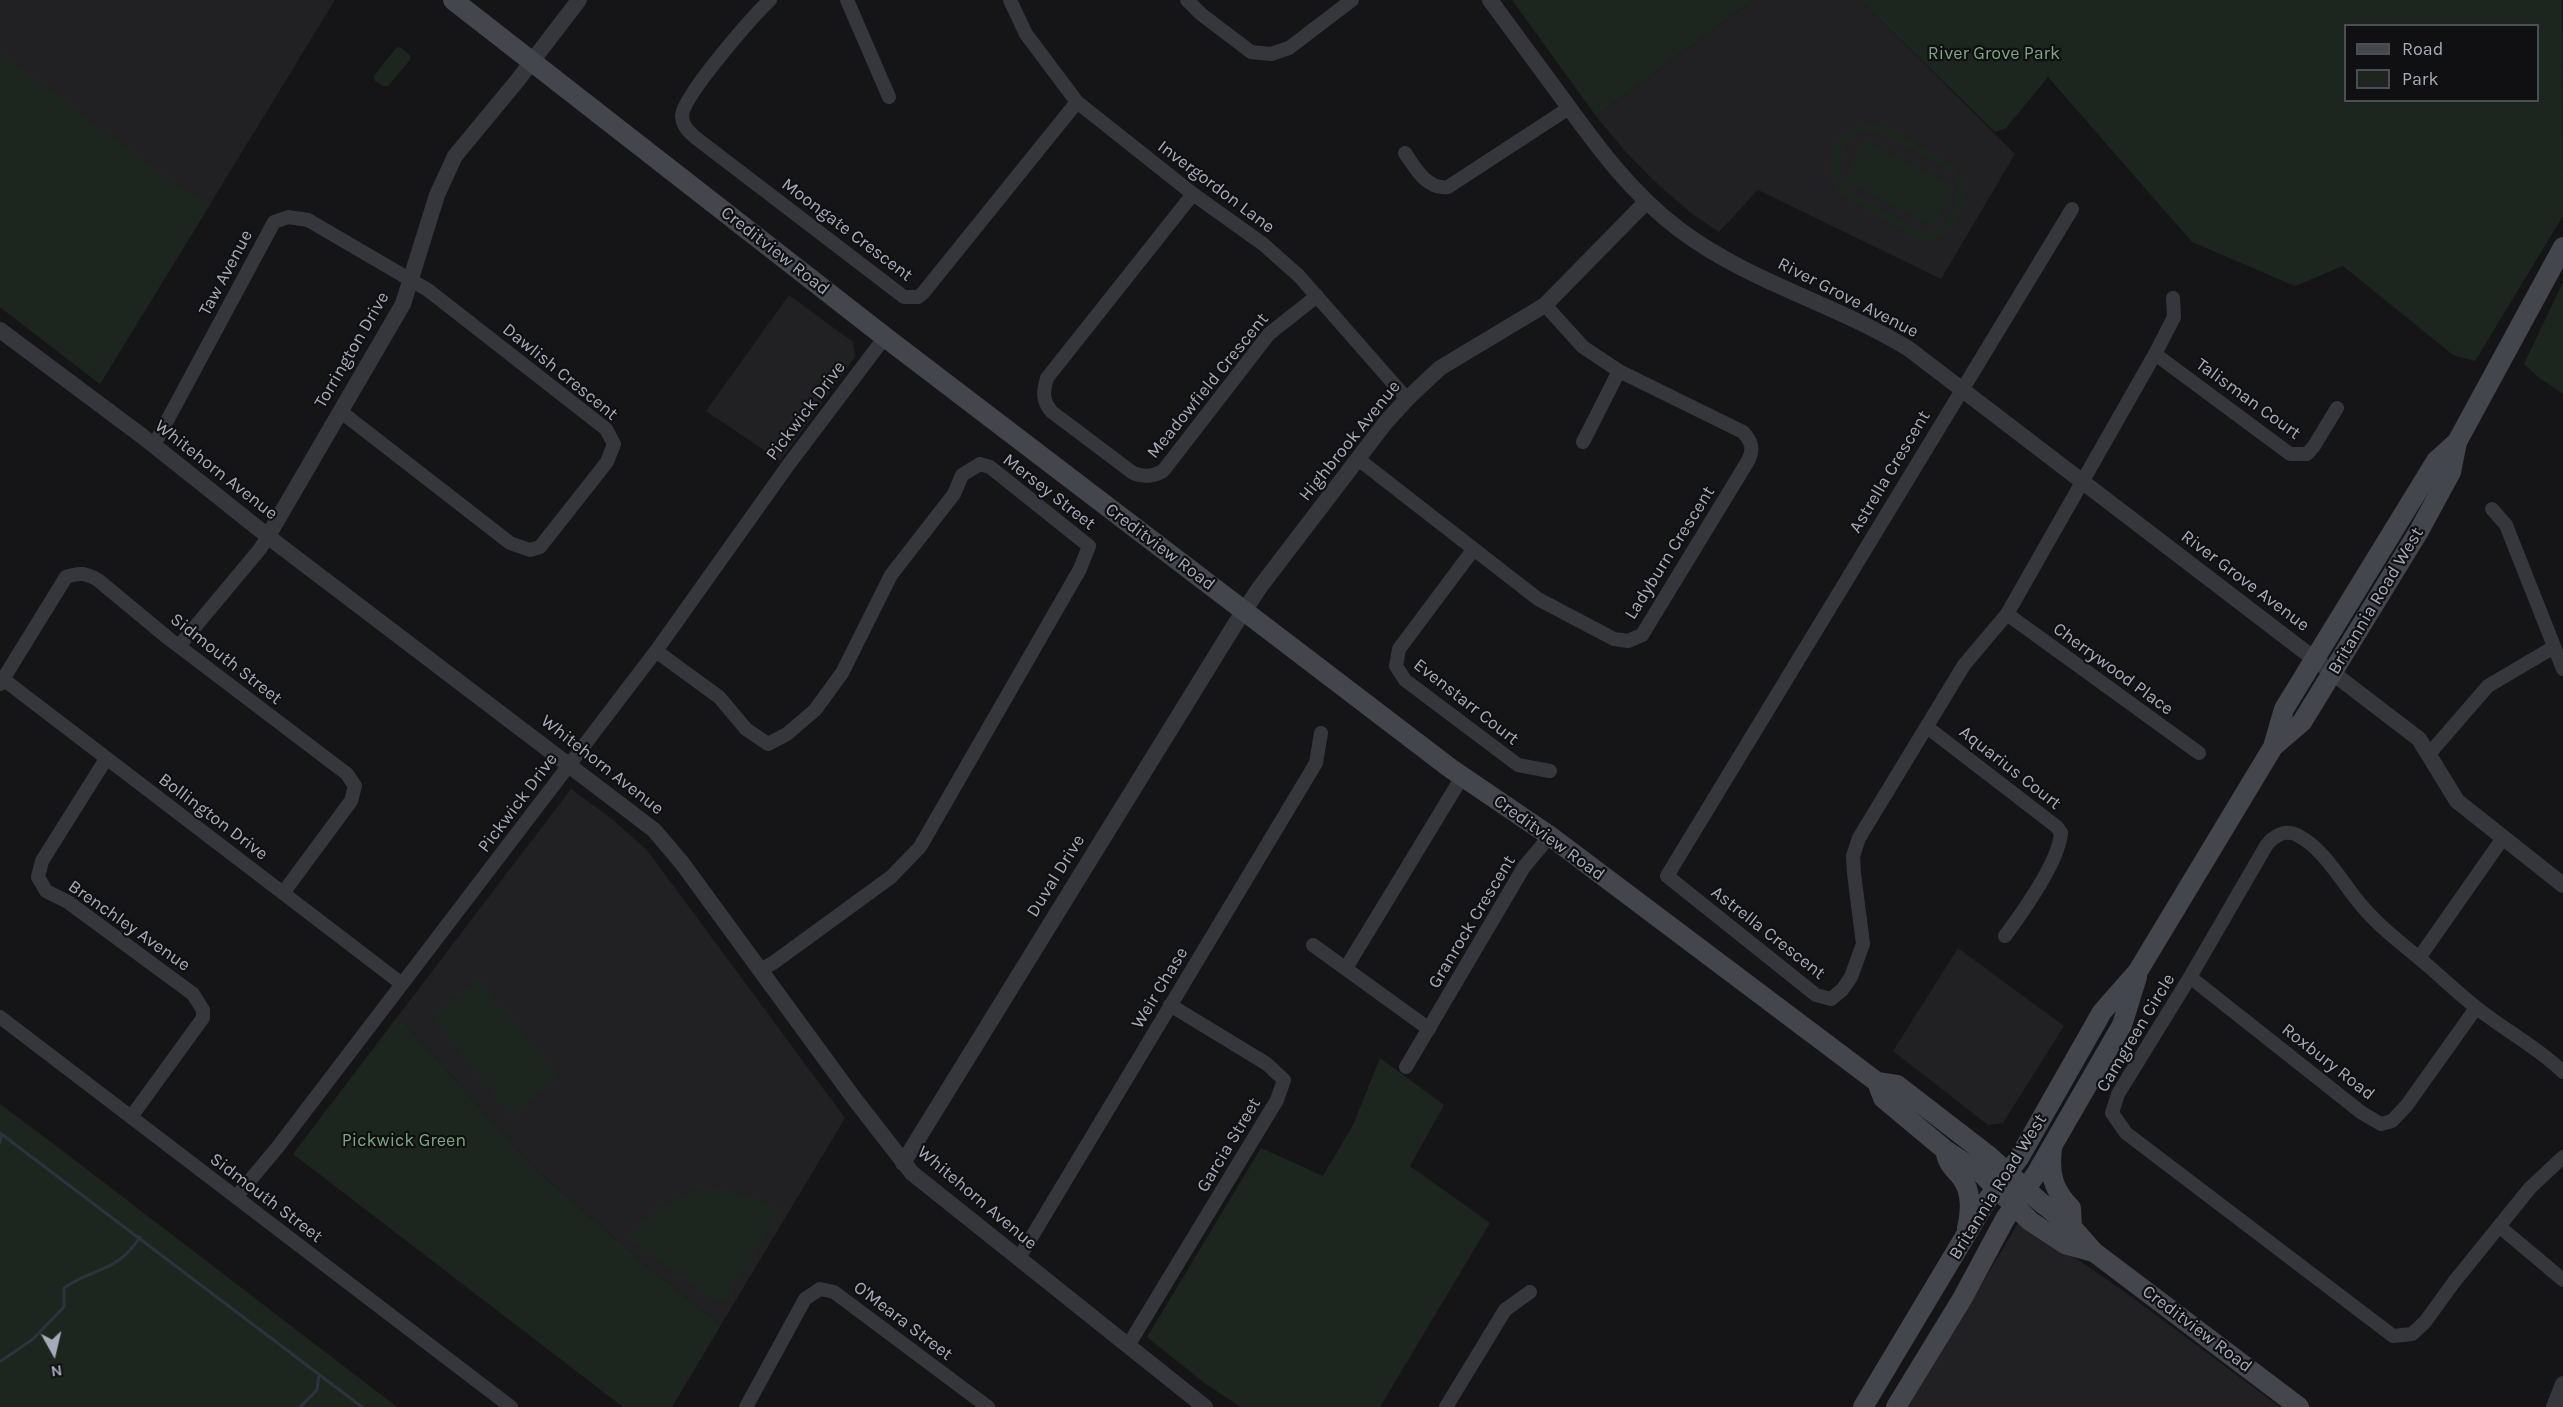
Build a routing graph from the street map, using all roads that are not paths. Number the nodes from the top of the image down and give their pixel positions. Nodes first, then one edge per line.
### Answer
1 (453, 0) edge
2 (579, 0) edge
3 (770, 0) edge
4 (847, 0) edge
5 (1010, 0) edge
6 (1187, 0) edge
7 (1352, 0) edge
8 (1490, 0) edge
9 (532, 61) junction
10 (889, 97) dead end
11 (1077, 102) junction
12 (1569, 108) junction
13 (1405, 153) dead end
14 (1193, 194) junction
15 (1645, 203) junction
16 (2072, 208) dead end
17 (2563, 247) edge
18 (411, 279) junction
19 (1317, 296) junction
20 (2173, 298) dead end
21 (1545, 305) junction
22 (0, 330) edge
23 (885, 337) junction
24 (2155, 354) junction
25 (1619, 371) junction
26 (1962, 388) junction
27 (1407, 399) junction
28 (2337, 408) dead end
29 (340, 411) junction
30 (1583, 442) dead end
31 (2457, 442) junction
32 (154, 445) junction
33 (1358, 459) junction
34 (2083, 482) junction
35 (2492, 509) dead end
36 (268, 536) junction
37 (1473, 550) junction
38 (1244, 610) junction
39 (2007, 614) junction
40 (179, 646) junction
41 (2554, 647) junction
42 (656, 651) junction
43 (2315, 658) junction
44 (2563, 669) edge
45 (2334, 672) junction
46 (1, 682) edge
47 (1927, 727) junction
48 (1321, 733) dead end
49 (2273, 747) junction
50 (2199, 753) dead end
51 (2429, 754) junction
52 (106, 759) junction
53 (570, 765) junction
54 (1550, 771) dead end
55 (1462, 777) junction
56 (1550, 836) junction
57 (2503, 838) junction
58 (2563, 885) edge
59 (283, 893) junction
60 (2005, 936) dead end
61 (1313, 945) dead end
62 (2419, 958) junction
63 (1346, 968) junction
64 (760, 970) junction
65 (2138, 971) junction
66 (2190, 977) junction
67 (402, 984) junction
68 (1170, 1005) junction
69 (2476, 1008) junction
70 (0, 1017) edge
71 (1428, 1029) junction
72 (1406, 1068) dead end
73 (2563, 1072) edge
74 (1877, 1082) junction
75 (131, 1116) junction
76 (2053, 1146) junction
77 (1944, 1149) junction
78 (2563, 1157) edge
79 (903, 1163) junction
80 (2002, 1180) junction
81 (2026, 1189) junction
82 (236, 1197) junction
83 (2015, 1206) junction
84 (2072, 1227) junction
85 (2500, 1227) junction
86 (1966, 1236) junction
87 (2094, 1252) junction
88 (1019, 1258) junction
89 (2563, 1280) edge
90 (1530, 1292) dead end
91 (1129, 1344) junction
92 (2563, 1384) edge
93 (750, 1405) edge
94 (1198, 1405) edge
95 (511, 1407) edge
96 (988, 1407) edge
97 (1446, 1407) edge
98 (1863, 1407) edge
99 (1896, 1407) edge
100 (2299, 1407) edge
101 (2554, 1407) edge

1 - 9 main road, Creditview Road
2 - 9 street, Torrington Drive
3 - 11 street, Moongate Crescent
4 - 10 street
5 - 11 street, Invergordon Lane
6 - 7 street
8 - 12 street, River Grove Avenue
9 - 18 street, Torrington Drive
9 - 23 main road, Creditview Road
11 - 14 street, Invergordon Lane
12 - 13 street
12 - 15 street, River Grove Avenue
14 - 19 street, Invergordon Lane
14 - 19 street, Meadowfield Crescent
15 - 21 street, Highbrook Avenue
15 - 26 street, River Grove Avenue
16 - 26 street
17 - 31 main road, Britannia Road West
18 - 29 street, Torrington Drive
18 - 29 street, Dawlish Crescent
18 - 32 street, Taw Avenue
19 - 27 street, Invergordon Lane
20 - 24 street, Astrella Crescent
21 - 25 street, Ladyburn Crescent
21 - 27 street, Highbrook Avenue
22 - 32 street, Whitehorn Avenue
23 - 38 main road, Creditview Road
23 - 42 street, Pickwick Drive
24 - 28 street, Talisman Court
24 - 34 street, Astrella Crescent
25 - 30 street
25 - 37 street, Ladyburn Crescent
26 - 34 street, River Grove Avenue
26 - 47 street, Astrella Crescent
27 - 33 street, Highbrook Avenue
29 - 36 street, Torrington Drive
31 - 43 main road, Britannia Road West
31 - 45 main road, Britannia Road West
32 - 36 street, Whitehorn Avenue
33 - 37 street, Ladyburn Crescent
33 - 38 street, Highbrook Avenue
34 - 39 street, Astrella Crescent
34 - 43 street, River Grove Avenue
35 - 41 street
36 - 40 street, Torrington Drive
36 - 53 street, Whitehorn Avenue
37 - 54 street, Evenstarr Court
38 - 55 main road, Creditview Road
38 - 79 street, Duval Drive
39 - 47 street, Astrella Crescent
39 - 50 street, Cherrywood Place
40 - 46 street, Sidmouth Street
40 - 59 street, Sidmouth Street
41 - 44 street
41 - 51 street
42 - 53 street, Pickwick Drive
42 - 64 street, Mersey Street
43 - 45 street, River Grove Avenue
43 - 49 main road, Britannia Road West
45 - 49 main road, Britannia Road West
45 - 51 street, River Grove Avenue
46 - 52 street, Bollington Drive
47 - 60 street, Aquarius Court
48 - 68 street, Weir Chase
49 - 65 main road, Britannia Road West
51 - 57 street, River Grove Avenue
52 - 59 street, Bollington Drive
52 - 75 street, Brenchley Avenue
53 - 64 street, Whitehorn Avenue
53 - 67 street, Pickwick Drive
55 - 56 main road, Creditview Road
55 - 63 street
56 - 71 street, Granrock Crescent
56 - 74 main road, Creditview Road
57 - 58 street, River Grove Avenue
57 - 62 street
59 - 67 street, Bollington Drive
61 - 63 street
62 - 66 street, Camgreen Circle
62 - 69 street, Camgreen Circle
63 - 71 street
64 - 79 street, Whitehorn Avenue
65 - 76 main road, Britannia Road West
65 - 80 main road, Britannia Road West
66 - 69 street, Roxbury Road
66 - 85 street, Camgreen Circle
67 - 82 street, Pickwick Drive
68 - 88 street, Weir Chase
68 - 91 street, Garcia Street
69 - 73 street, Camgreen Circle
70 - 75 street, Sidmouth Street
71 - 72 street, Granrock Crescent
74 - 77 main road, Creditview Road
74 - 80 main road, Creditview Road
75 - 82 street, Sidmouth Street
76 - 81 main road, Britannia Road West
76 - 84 main road
77 - 80 main road, Creditview Road
77 - 86 main road
78 - 85 street, Camgreen Circle
79 - 88 street, Whitehorn Avenue
80 - 81 main road, Creditview Road
80 - 83 main road, Creditview Road
80 - 86 main road, Britannia Road West
81 - 83 main road, Britannia Road West
81 - 84 main road, Creditview Road
82 - 95 street, Sidmouth Street
83 - 87 main road, Creditview Road
83 - 99 main road, Britannia Road West
84 - 87 main road, Creditview Road
85 - 89 street
86 - 98 main road, Britannia Road West
87 - 100 main road, Creditview Road
88 - 91 street, Whitehorn Avenue
90 - 97 street
91 - 94 street, Whitehorn Avenue
92 - 101 street
93 - 96 street, O'Meara Street

